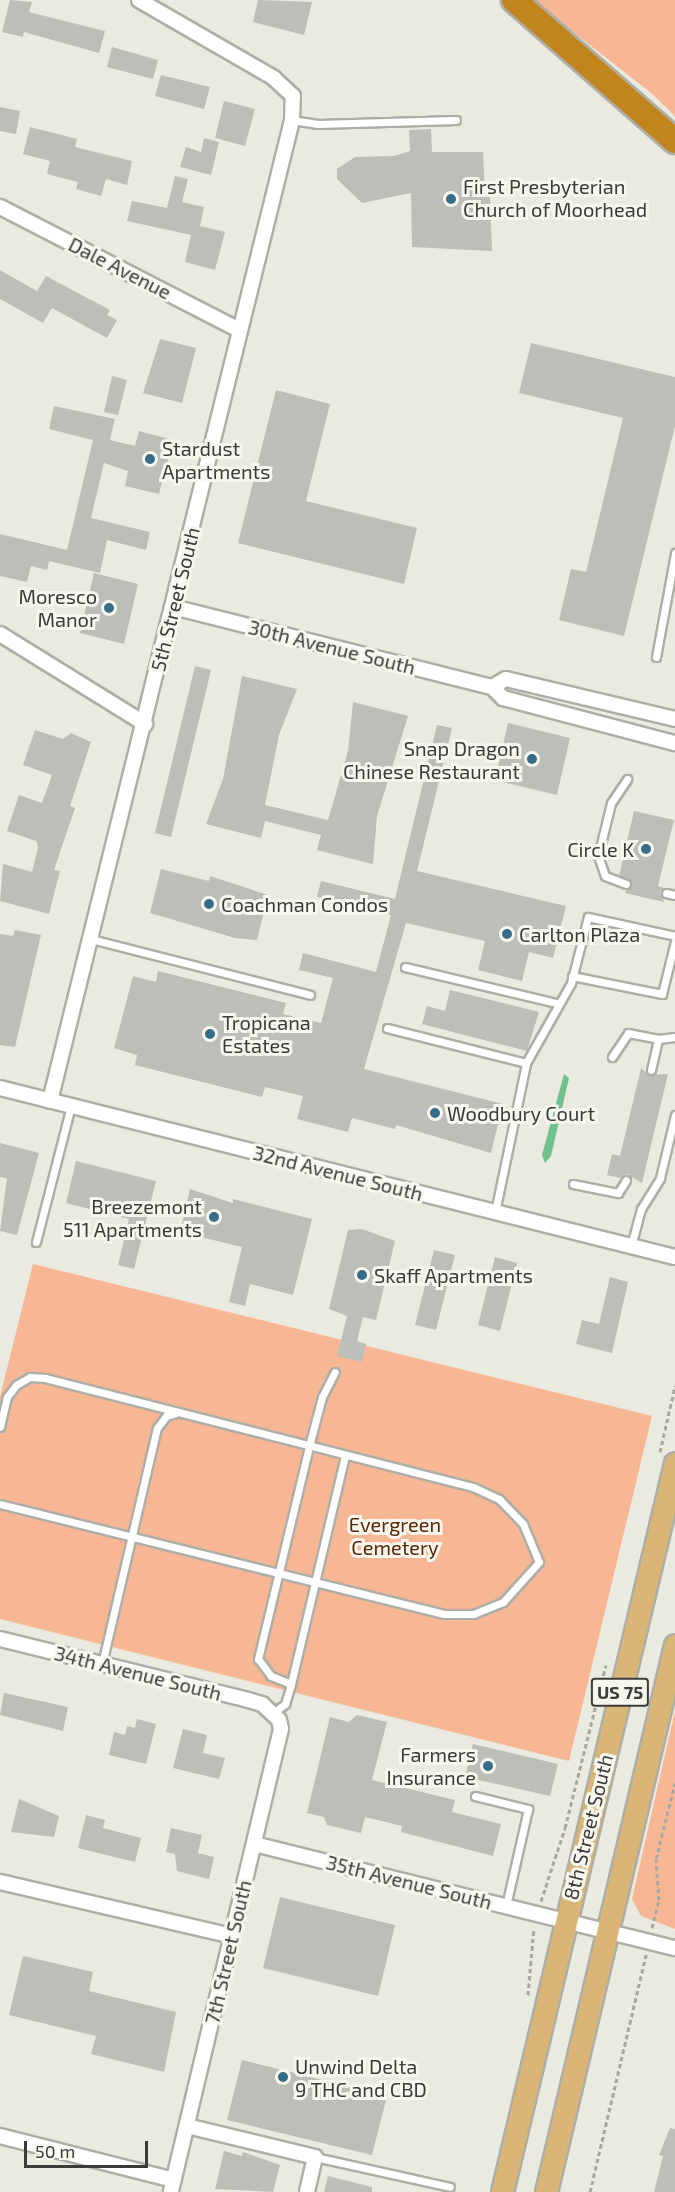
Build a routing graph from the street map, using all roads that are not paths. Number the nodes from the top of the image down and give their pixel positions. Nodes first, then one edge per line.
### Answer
1 (139, 0) edge
2 (514, 0) edge
3 (292, 120) junction
4 (456, 120) dead end
5 (675, 141) edge
6 (0, 207) edge
7 (239, 330) junction
8 (675, 553) edge
9 (173, 608) junction
10 (0, 634) edge
11 (656, 657) dead end
12 (492, 687) junction
13 (643, 712) junction
14 (675, 719) edge
15 (145, 724) junction
16 (637, 734) junction
17 (675, 743) edge
18 (627, 779) dead end
19 (627, 884) dead end
20 (666, 893) dead end
21 (675, 895) edge
22 (675, 936) edge
23 (91, 939) junction
24 (675, 940) edge
25 (405, 967) dead end
26 (572, 976) junction
27 (310, 995) dead end
28 (556, 1003) junction
29 (387, 1028) dead end
30 (675, 1037) edge
31 (658, 1039) junction
32 (612, 1057) dead end
33 (526, 1063) junction
34 (651, 1070) dead end
35 (0, 1088) edge
36 (50, 1101) junction
37 (71, 1106) junction
38 (675, 1115) edge
39 (626, 1180) dead end
40 (573, 1184) dead end
41 (495, 1212) junction
42 (36, 1242) dead end
43 (631, 1246) junction
44 (675, 1257) edge
45 (335, 1372) dead end
46 (177, 1413) junction
47 (0, 1426) edge
48 (309, 1446) junction
49 (345, 1455) junction
50 (666, 1461) edge
51 (0, 1503) edge
52 (132, 1536) junction
53 (278, 1574) junction
54 (315, 1583) junction
55 (0, 1639) edge
56 (675, 1644) edge
57 (102, 1664) junction
58 (291, 1684) junction
59 (274, 1712) junction
60 (475, 1796) dead end
61 (254, 1844) junction
62 (0, 1882) edge
63 (506, 1906) junction
64 (565, 1921) junction
65 (606, 1932) junction
66 (232, 1936) junction
67 (675, 1948) edge
68 (187, 2126) junction
69 (0, 2136) edge
70 (315, 2157) junction
71 (172, 2186) edge
72 (450, 2187) dead end
73 (307, 2192) edge
74 (502, 2192) edge
75 (546, 2192) edge

1 - 3 street, 5th Street South
2 - 5 highway
3 - 4 lane
3 - 7 street, 5th Street South
6 - 7 street, Dale Avenue
7 - 9 street, 5th Street South
8 - 11 lane
9 - 12 street, 30th Avenue South
9 - 15 street, 5th Street South
10 - 15 street
12 - 13 street, 30th Avenue South
12 - 16 street, 30th Avenue South
13 - 14 street, 30th Avenue South
13 - 16 street
15 - 23 street, 5th Street South
16 - 17 street, 30th Avenue South
18 - 19 lane
20 - 21 lane
22 - 26 lane
23 - 27 lane
23 - 36 street, 5th Street South
24 - 26 lane
25 - 28 lane
26 - 28 lane
28 - 33 lane
29 - 33 lane
30 - 31 lane
31 - 32 lane
31 - 34 lane
33 - 41 lane
35 - 36 street, 32nd Avenue South
36 - 37 street, 32nd Avenue South
37 - 41 street, 32nd Avenue South
37 - 42 lane
38 - 43 lane
39 - 40 lane
41 - 43 street, 32nd Avenue South
43 - 44 street, 32nd Avenue South
45 - 48 lane
46 - 47 lane
46 - 48 lane
46 - 52 lane
48 - 49 lane
48 - 53 lane
49 - 54 lane
49 - 54 lane
50 - 64 main road, 8th Street South / US 75
51 - 52 lane
52 - 53 lane
52 - 57 lane
53 - 54 lane
53 - 58 lane
54 - 58 lane
55 - 57 street, 34th Avenue South
56 - 65 main road, US 75
57 - 59 street, 34th Avenue South
58 - 59 lane
59 - 61 street, 7th Street South
60 - 63 lane
61 - 63 street, 35th Avenue South
61 - 66 street, 7th Street South
62 - 66 street
63 - 64 street, 35th Avenue South
64 - 65 street, 35th Avenue South
64 - 74 main road, 8th Street South / US 75
65 - 67 street, 35th Avenue South
65 - 75 main road, US 75
66 - 68 street, 7th Street South
68 - 70 street
68 - 71 street, 7th Street South
69 - 71 street
70 - 72 lane
70 - 73 street

